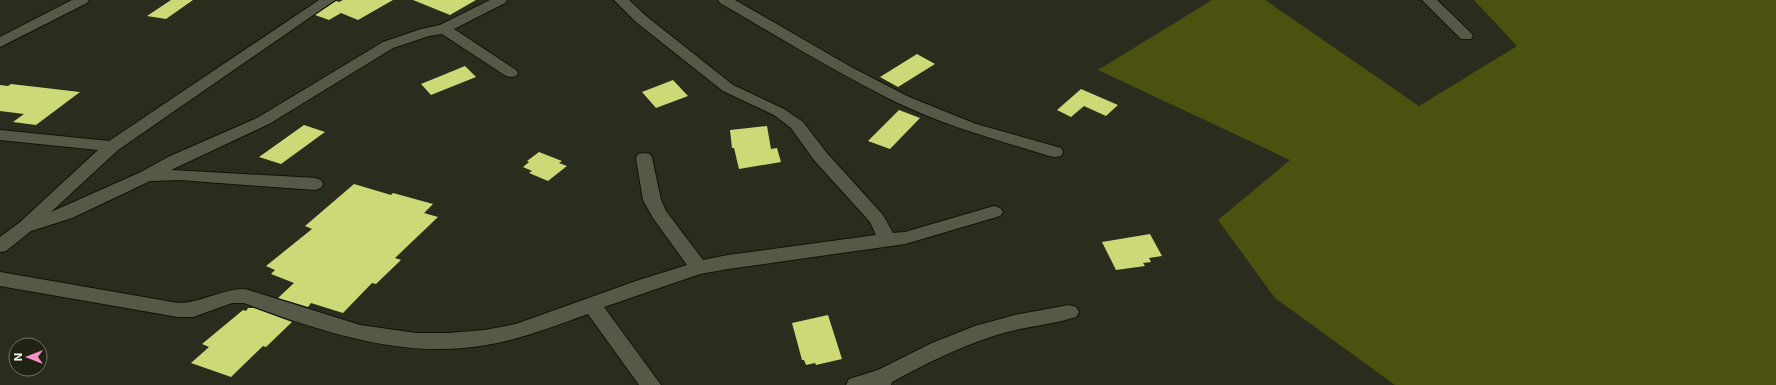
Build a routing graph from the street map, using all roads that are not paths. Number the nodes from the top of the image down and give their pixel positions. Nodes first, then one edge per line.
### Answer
1 (82, 0) edge
2 (328, 0) edge
3 (500, 0) edge
4 (725, 0) edge
5 (1429, 0) edge
6 (628, 1) edge
7 (444, 29) junction
8 (1466, 36) dead end
9 (0, 44) edge
10 (511, 73) dead end
11 (0, 135) edge
12 (112, 146) junction
13 (1056, 152) dead end
14 (644, 158) dead end
15 (147, 176) junction
16 (315, 184) dead end
17 (994, 212) dead end
18 (25, 228) junction
19 (887, 240) junction
20 (0, 246) edge
21 (699, 268) junction
22 (0, 279) edge
23 (592, 305) junction
24 (1069, 312) dead end
25 (883, 381) edge
26 (651, 385) edge
27 (856, 385) edge

1 - 9 street
2 - 12 street
3 - 7 street
4 - 13 street
5 - 8 street
6 - 19 street
7 - 10 street
7 - 15 street
11 - 12 street
12 - 18 street
14 - 21 street
15 - 16 street
15 - 18 street
17 - 19 street
18 - 20 street
19 - 21 street
21 - 23 street
22 - 23 street
23 - 26 street
24 - 25 street
25 - 27 street

